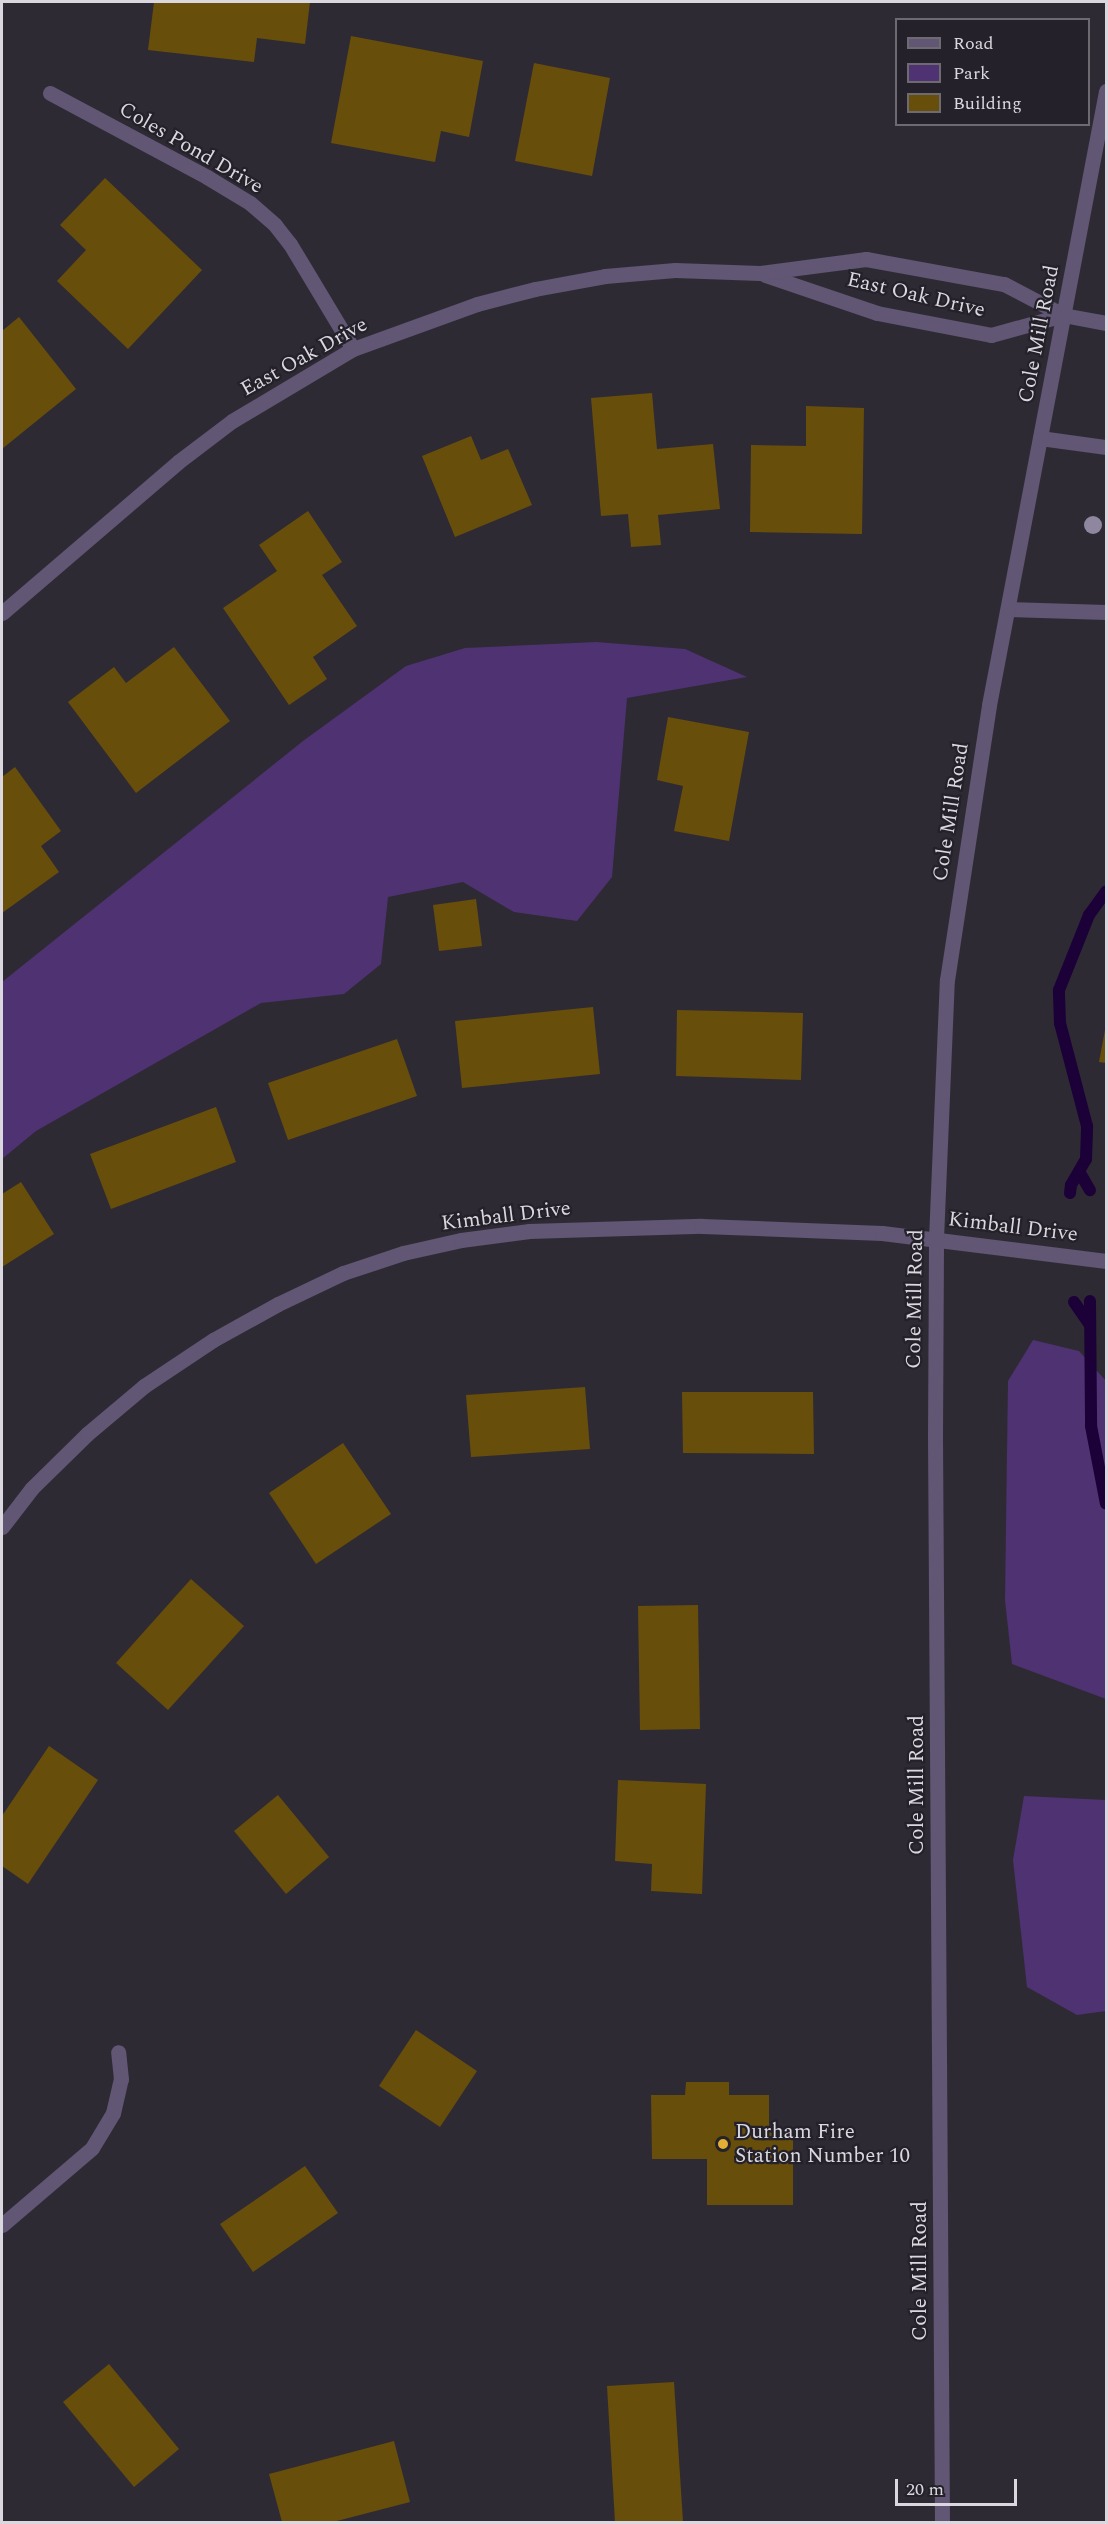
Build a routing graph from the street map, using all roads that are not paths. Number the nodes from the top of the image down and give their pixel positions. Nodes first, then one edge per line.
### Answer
1 (1107, 91) edge
2 (50, 93) dead end
3 (760, 273) junction
4 (1063, 315) junction
5 (1107, 323) edge
6 (353, 349) junction
7 (1040, 438) junction
8 (1107, 447) edge
9 (1008, 609) junction
10 (1107, 612) edge
11 (2, 613) edge
12 (936, 1239) junction
13 (1107, 1261) edge
14 (2, 1527) edge
15 (118, 2052) dead end
16 (2, 2225) edge
17 (942, 2523) edge

1 - 4 street, Cole Mill Road
2 - 6 street, Coles Pond Drive
3 - 4 street, East Oak Drive
3 - 4 street, East Oak Drive
3 - 6 street, East Oak Drive
4 - 5 street, East Oak Drive
4 - 7 street, Cole Mill Road
6 - 11 street, East Oak Drive
7 - 8 street
7 - 9 street, Cole Mill Road
9 - 10 street
9 - 12 street, Cole Mill Road
12 - 13 street, Kimball Drive
12 - 14 street, Kimball Drive
12 - 17 street, Cole Mill Road
15 - 16 street

